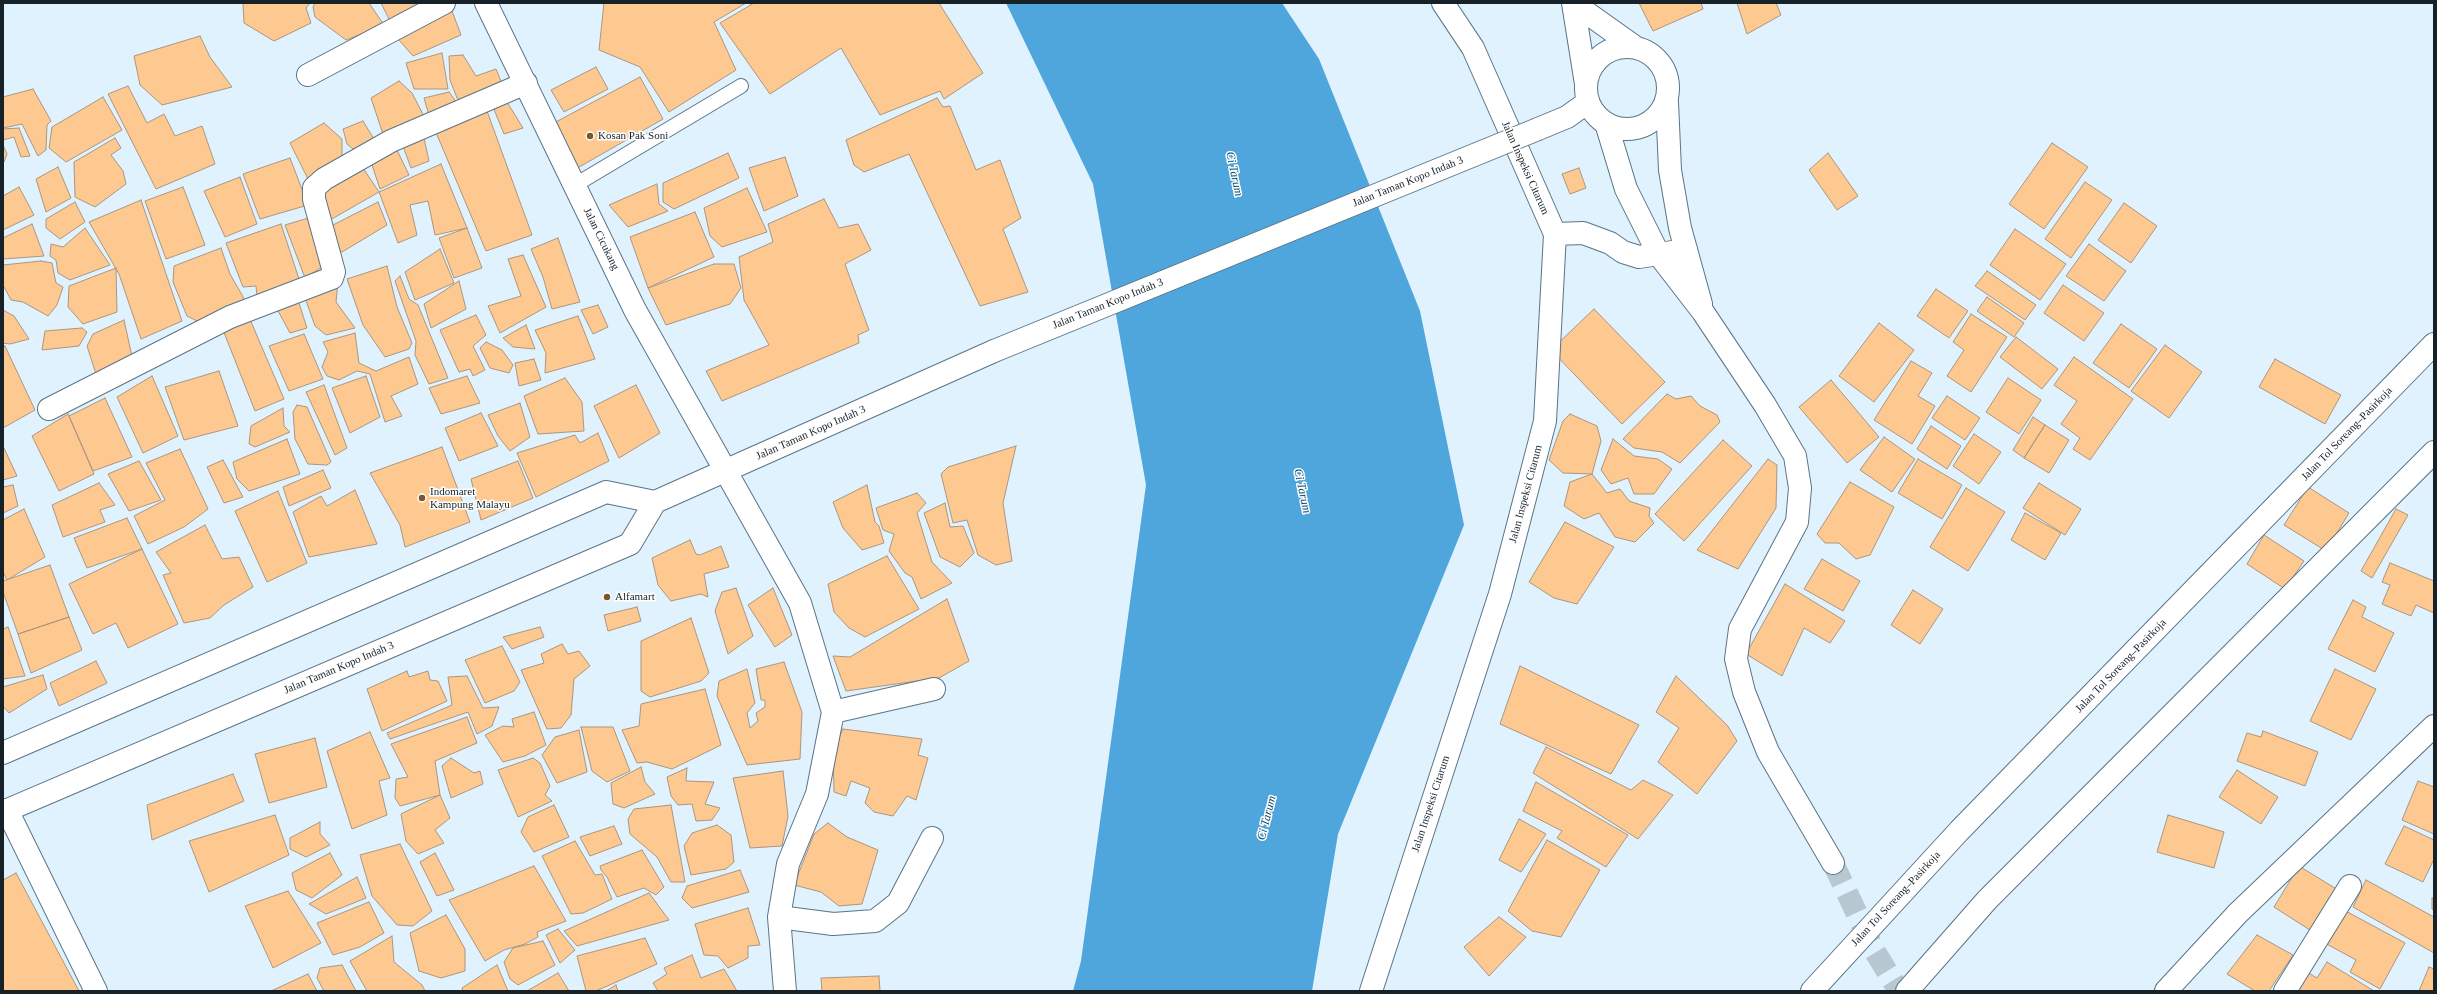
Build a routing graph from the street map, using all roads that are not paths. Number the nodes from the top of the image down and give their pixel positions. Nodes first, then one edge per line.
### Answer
1 (444, 3) edge
2 (486, 3) edge
3 (1444, 3) edge
4 (1573, 3) edge
5 (1635, 47) junction
6 (308, 75) dead end
7 (526, 83) junction
8 (742, 86) dead end
9 (1666, 102) junction
10 (1594, 107) junction
11 (576, 185) junction
12 (1555, 234) junction
13 (1686, 250) junction
14 (1659, 255) junction
15 (1703, 312) junction
16 (2434, 344) edge
17 (49, 409) dead end
18 (2434, 452) edge
19 (725, 471) junction
20 (655, 502) junction
21 (934, 689) dead end
22 (833, 712) junction
23 (2434, 726) edge
24 (3, 753) edge
25 (5, 811) edge
26 (932, 838) dead end
27 (1833, 863) tunnel mouth
28 (2350, 886) dead end
29 (779, 917) junction
30 (96, 991) edge
31 (785, 991) edge
32 (1371, 991) edge
33 (1812, 991) edge
34 (1907, 991) edge
35 (2166, 991) edge
36 (2285, 991) edge

1 - 6 main road
2 - 7 main road, Jalan Cicukang
3 - 12 main road, Jalan Inspeksi Citarum
4 - 5 main road
4 - 10 main road
5 - 9 main road
5 - 10 main road
7 - 11 main road, Jalan Cicukang
7 - 17 main road
8 - 11 lane
9 - 10 main road
9 - 13 main road
10 - 14 main road
10 - 19 main road, Jalan Taman Kopo Indah 3, bridge
11 - 19 main road, Jalan Cicukang
12 - 14 main road
12 - 32 main road, Jalan Inspeksi Citarum
13 - 14 main road
13 - 15 main road
14 - 15 main road
15 - 27 main road
16 - 33 main road, Jalan Tol Soreang–Pasirkoja
18 - 34 main road
19 - 20 main road, Jalan Taman Kopo Indah 3
19 - 22 main road, Jalan Cicukang
20 - 24 main road
20 - 25 main road, Jalan Taman Kopo Indah 3
21 - 22 main road
22 - 29 main road
23 - 35 main road
25 - 30 main road
26 - 29 main road
28 - 36 main road
29 - 31 main road

